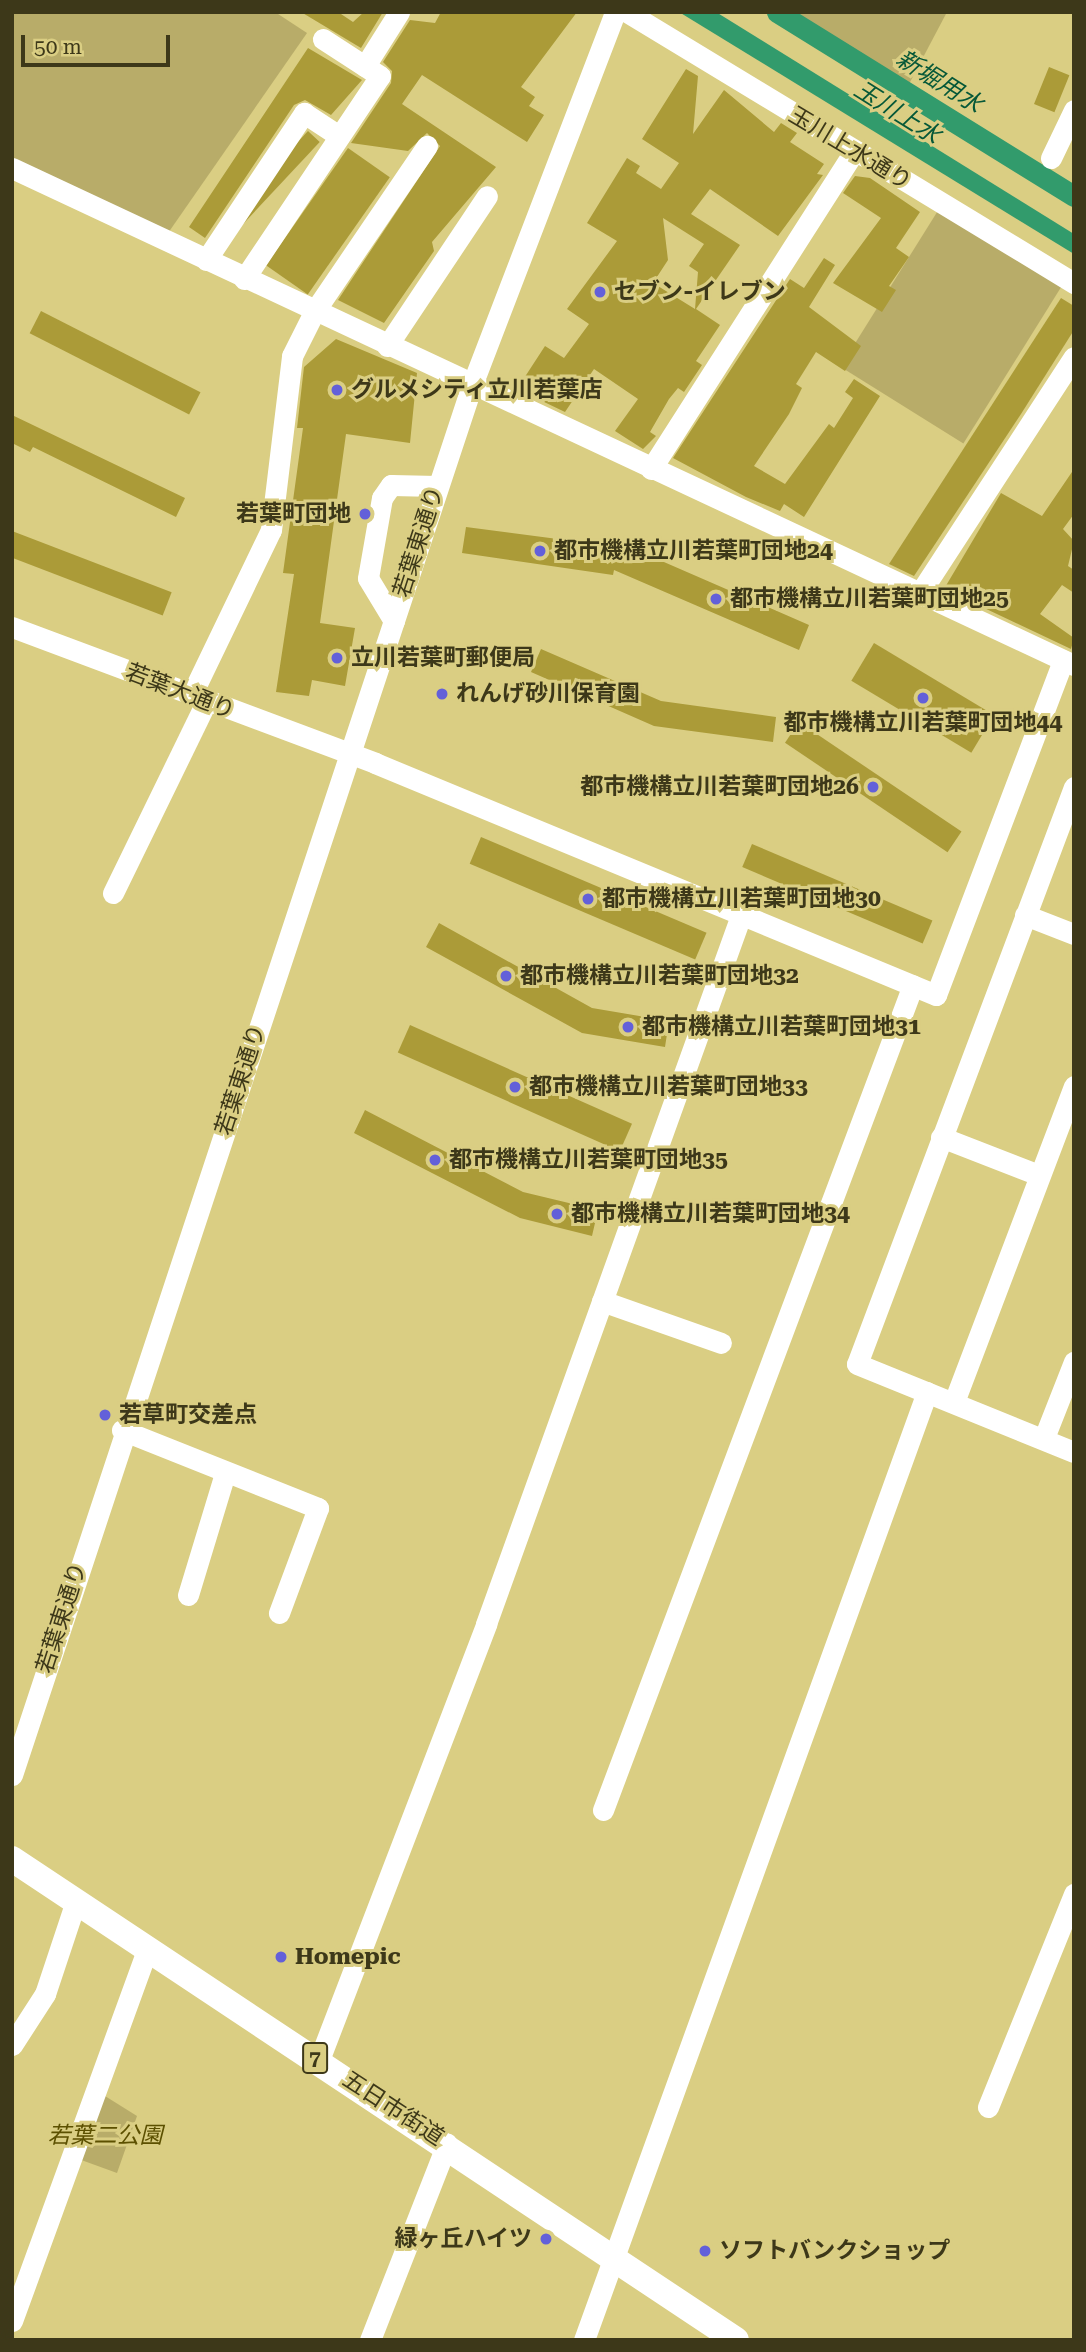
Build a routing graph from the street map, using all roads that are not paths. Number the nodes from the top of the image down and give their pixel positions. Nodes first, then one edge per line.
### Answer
1 (399, 12) edge
2 (615, 12) edge
3 (627, 12) edge
4 (323, 40) dead end
5 (365, 65) junction
6 (1074, 110) edge
7 (340, 136) junction
8 (427, 146) dead end
9 (854, 151) junction
10 (1051, 158) dead end
11 (12, 168) edge
12 (487, 196) dead end
13 (206, 260) junction
14 (244, 279) junction
15 (1074, 283) edge
16 (314, 312) junction
17 (387, 346) junction
18 (1074, 357) edge
19 (472, 385) junction
20 (651, 470) junction
21 (437, 486) junction
22 (918, 596) junction
23 (394, 621) junction
24 (12, 627) edge
25 (1068, 663) edge
26 (198, 699) junction
27 (349, 756) junction
28 (1074, 788) edge
29 (113, 893) dead end
30 (1025, 915) junction
31 (740, 918) junction
32 (1074, 934) edge
33 (913, 985) junction
34 (1074, 1086) edge
35 (941, 1137) junction
36 (1040, 1175) junction
37 (603, 1301) junction
38 (720, 1343) dead end
39 (1074, 1362) edge
40 (927, 1392) junction
41 (954, 1402) junction
42 (122, 1430) junction
43 (1044, 1438) junction
44 (1074, 1452) edge
45 (225, 1473) junction
46 (188, 1595) dead end
47 (279, 1613) dead end
48 (12, 1775) edge
49 (603, 1810) dead end
50 (12, 1859) edge
51 (1074, 1894) edge
52 (76, 1901) junction
53 (148, 1947) junction
54 (12, 2045) edge
55 (319, 2060) junction
56 (988, 2107) dead end
57 (447, 2144) junction
58 (617, 2256) junction
59 (12, 2321) edge
60 (369, 2340) edge
61 (584, 2340) edge
62 (736, 2340) edge

1 - 5 street
2 - 19 street, 若葉東通り
3 - 9 street, 玉川上水通り
4 - 5 street
5 - 7 street
6 - 10 street
7 - 13 street
7 - 14 street
8 - 16 street
9 - 15 street, 玉川上水通り
9 - 20 street
11 - 13 street
12 - 17 street
13 - 14 street
14 - 16 street
16 - 17 street
16 - 26 street
17 - 19 street
18 - 22 street
19 - 20 street
19 - 21 street, 若葉東通り
20 - 22 street
21 - 23 street, 若葉東通り
21 - 23 street
22 - 25 street
23 - 27 street, 若葉東通り
24 - 26 street, 若葉大通り
25 - 33 street, 若葉大通り
26 - 27 street, 若葉大通り
26 - 29 street
27 - 31 street, 若葉大通り
27 - 42 street, 若葉東通り
28 - 30 street
30 - 32 street
30 - 35 street
31 - 33 street, 若葉大通り
31 - 37 street
33 - 49 street
34 - 36 street
35 - 36 street
35 - 40 street
36 - 41 street
37 - 38 street
37 - 55 street
39 - 43 street
40 - 41 street
40 - 58 street
41 - 43 street
42 - 45 street
42 - 48 street, 若葉東通り
43 - 44 street
45 - 46 street
45 - 47 street
50 - 52 main road, 五日市街道 / 7
51 - 56 street
52 - 53 main road, 五日市街道 / 7
52 - 54 street
53 - 55 main road, 五日市街道 / 7
53 - 59 street
55 - 57 main road, 五日市街道 / 7
57 - 58 main road, 五日市街道 / 7
57 - 60 street
58 - 61 street
58 - 62 main road, 五日市街道 / 7

